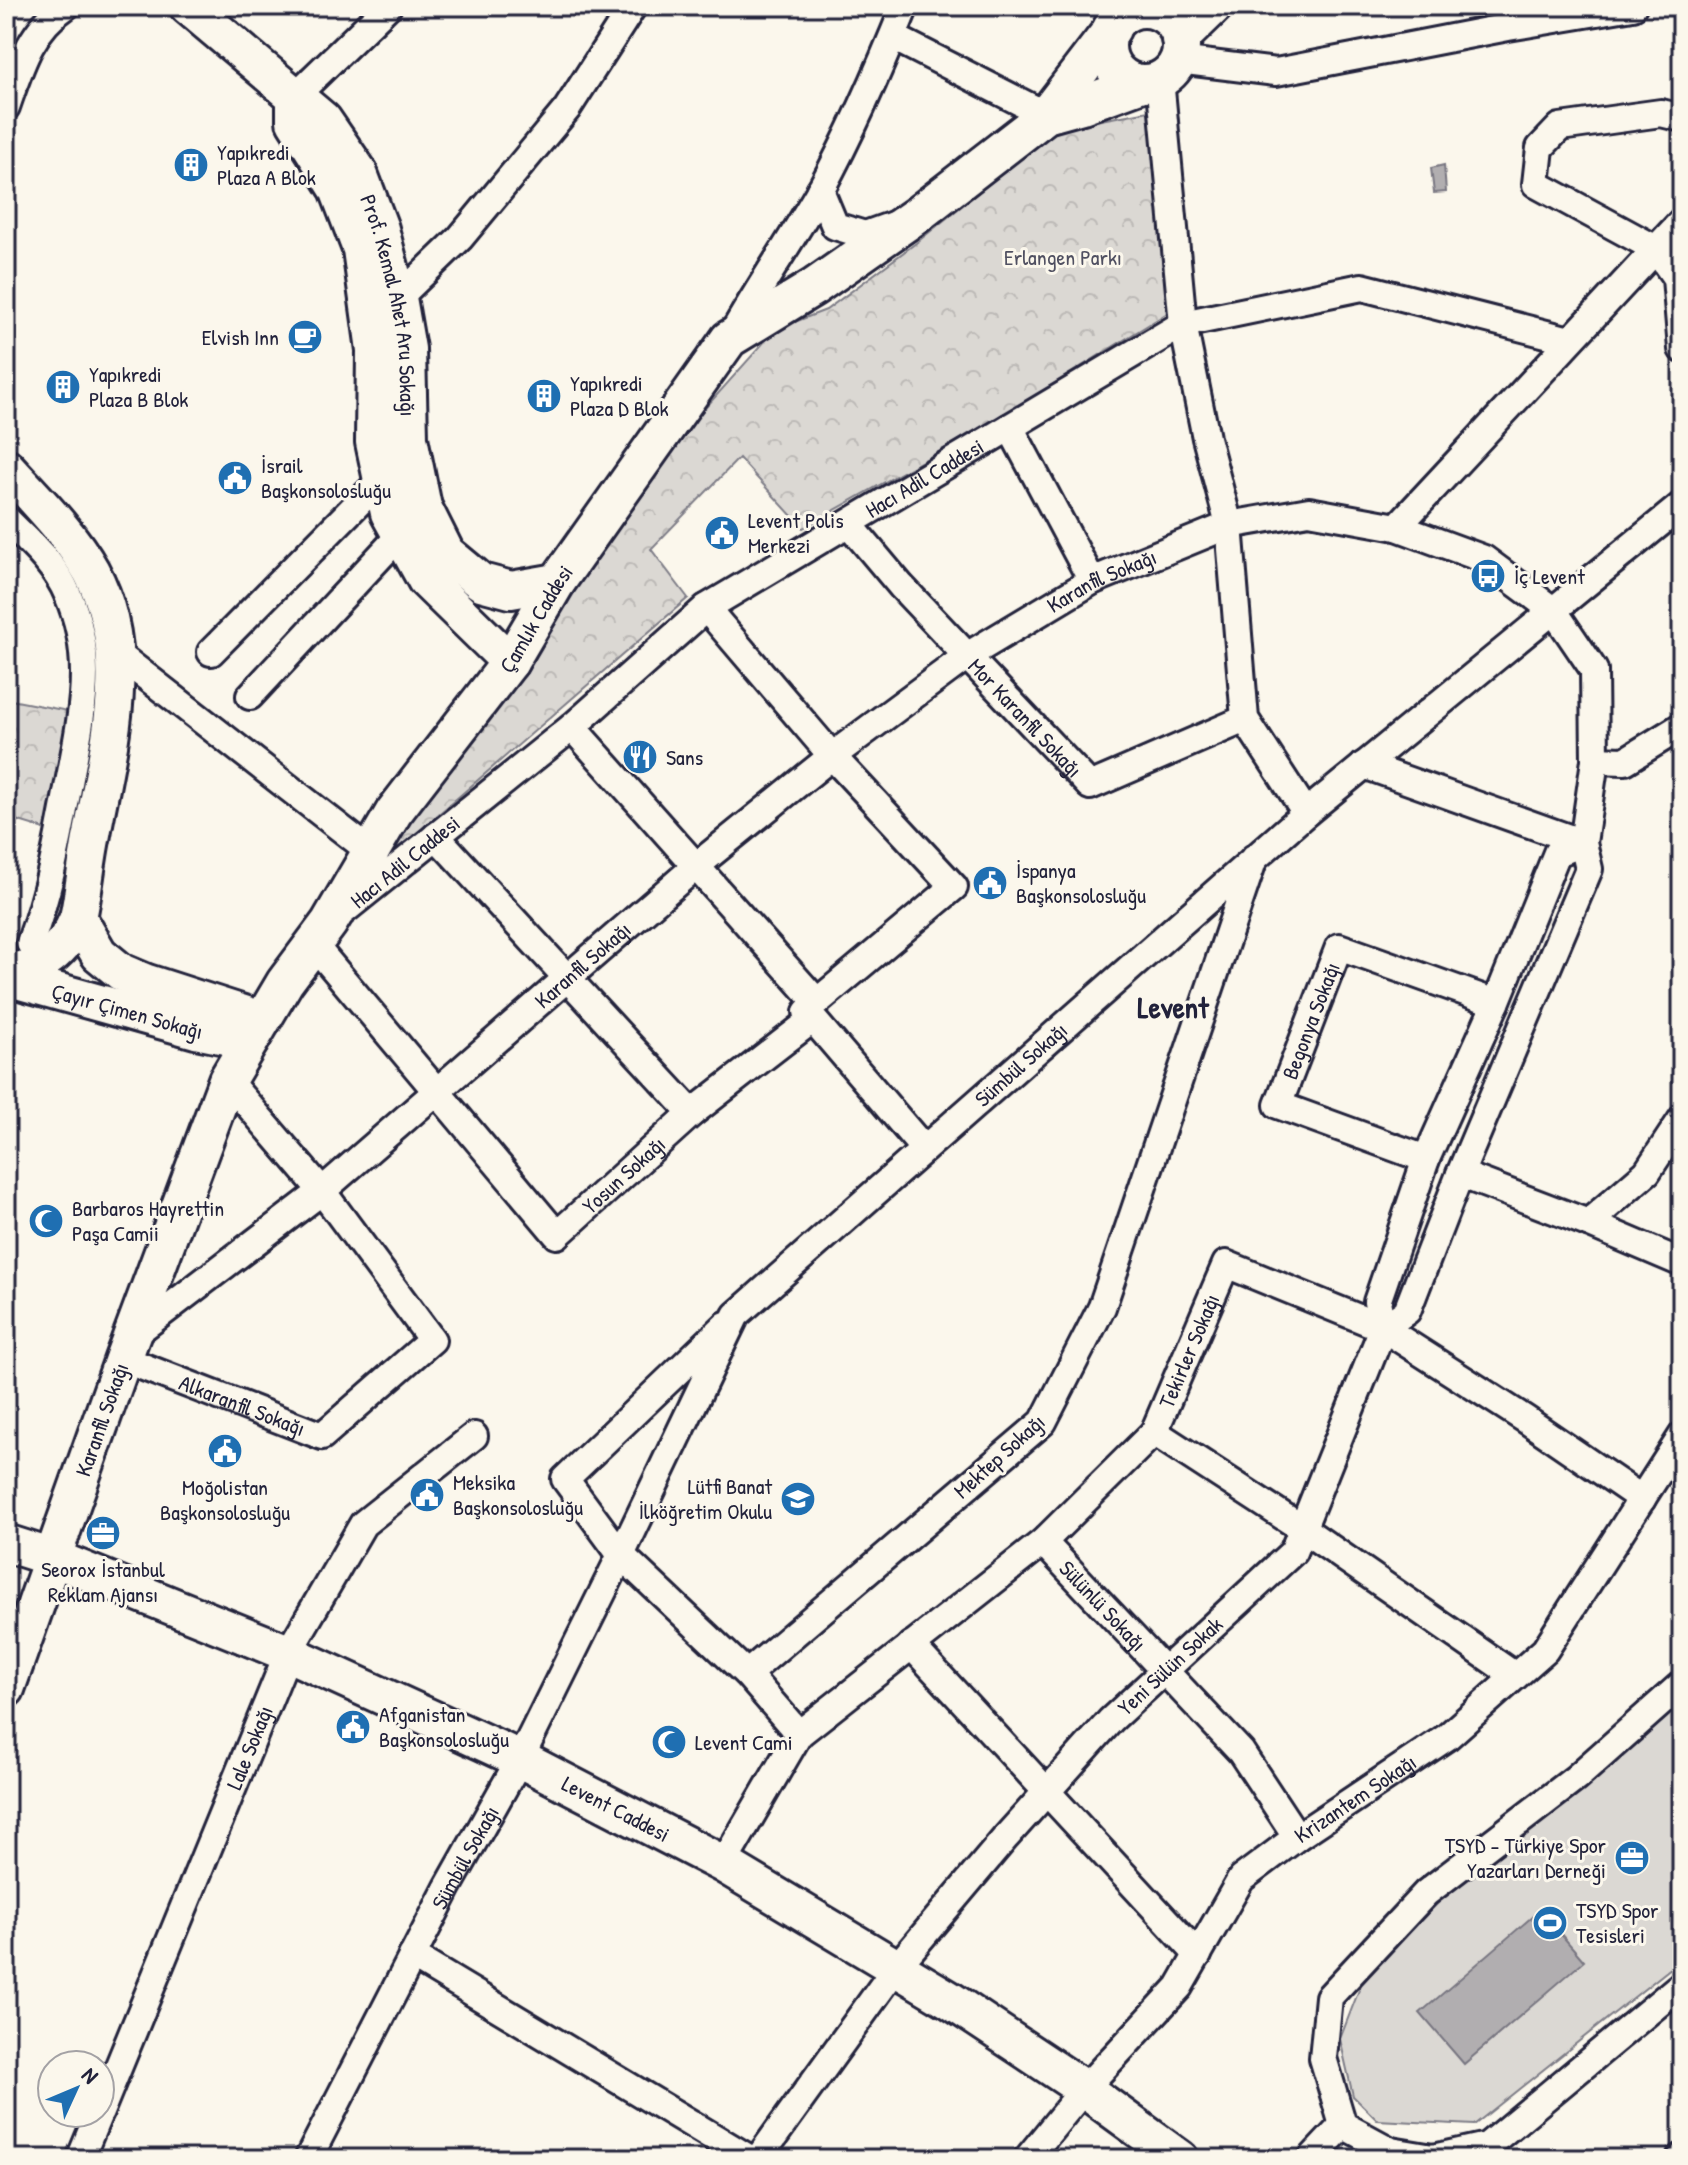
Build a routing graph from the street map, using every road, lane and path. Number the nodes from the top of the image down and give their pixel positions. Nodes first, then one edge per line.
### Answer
1 (66, 6) edge
2 (188, 6) edge
3 (388, 6) edge
4 (633, 6) edge
5 (905, 6) edge
6 (1214, 6) edge
7 (1633, 6) edge
8 (1129, 14) edge
9 (893, 37) junction
10 (1165, 65) junction
11 (295, 96) junction
12 (6, 107) edge
13 (1046, 115) junction
14 (1682, 118) edge
15 (820, 190) junction
16 (917, 215) junction
17 (1682, 221) edge
18 (1656, 249) junction
19 (384, 308) junction
20 (1183, 324) junction
21 (729, 339) junction
22 (1570, 340) junction
23 (1682, 349) edge
24 (1010, 427) junction
25 (6, 467) edge
26 (382, 479) junction
27 (1682, 505) edge
28 (6, 519) edge
29 (849, 524) junction
30 (1229, 525) junction
31 (1397, 527) junction
32 (417, 532) junction
33 (1092, 581) junction
34 (557, 582) junction
35 (706, 608) junction
36 (1554, 611) junction
37 (211, 652) dead end
38 (116, 653) junction
39 (967, 656) junction
40 (510, 662) junction
41 (250, 696) dead end
42 (1245, 719) junction
43 (1682, 726) edge
44 (572, 727) junction
45 (832, 756) junction
46 (1595, 760) junction
47 (1364, 765) junction
48 (1306, 813) junction
49 (436, 836) junction
50 (1583, 843) junction
51 (371, 852) junction
52 (1254, 858) junction
53 (695, 867) junction
54 (84, 874) junction
55 (78, 918) junction
56 (322, 934) junction
57 (18, 946) edge
58 (6, 974) edge
59 (566, 977) junction
60 (1496, 1003) junction
61 (815, 1010) junction
62 (196, 1030) junction
63 (256, 1031) junction
64 (227, 1080) junction
65 (436, 1091) junction
66 (692, 1113) junction
67 (1682, 1119) edge
68 (924, 1149) junction
69 (1426, 1159) junction
70 (1460, 1174) junction
71 (322, 1191) junction
72 (1588, 1223) junction
73 (1682, 1263) edge
74 (736, 1315) junction
75 (1383, 1328) junction
76 (127, 1348) junction
77 (1154, 1432) junction
78 (474, 1436) dead end
79 (1682, 1436) edge
80 (1642, 1499) junction
81 (1303, 1529) junction
82 (1043, 1542) junction
83 (6, 1543) edge
84 (621, 1555) junction
85 (53, 1558) junction
86 (911, 1645) junction
87 (288, 1653) junction
88 (1164, 1671) junction
89 (747, 1674) junction
90 (1515, 1676) junction
91 (1682, 1684) edge
92 (6, 1689) edge
93 (799, 1734) junction
94 (520, 1759) junction
95 (1047, 1792) junction
96 (1297, 1837) junction
97 (723, 1864) junction
98 (1198, 1955) junction
99 (412, 1956) junction
100 (895, 1969) junction
101 (1682, 1984) edge
102 (116, 2073) edge
103 (1084, 2089) junction
104 (1343, 2125) junction
105 (93, 2129) edge
106 (80, 2159) edge
107 (308, 2159) edge
108 (750, 2159) edge
109 (758, 2159) edge
110 (1027, 2159) edge
111 (1180, 2159) edge
112 (1311, 2159) edge

1 - 12 street
2 - 11 street, Prof. Kemal Ahet Aru Sokağı
3 - 11 street
4 - 19 street
5 - 9 street
6 - 10 street, Çamlık Caddesi
7 - 10 street
8 - 10 street
8 - 10 street
8 - 13 street
9 - 13 street
9 - 15 street
10 - 13 street, Çamlık Caddesi
10 - 20 street
11 - 19 street, Prof. Kemal Ahet Aru Sokağı
13 - 16 street, Çamlık Caddesi
14 - 18 street
15 - 16 street
15 - 21 street
16 - 21 street, Çamlık Caddesi
17 - 18 street
18 - 22 street
18 - 23 street
19 - 26 street
19 - 32 street, Prof. Kemal Ahet Aru Sokağı
20 - 22 street, Hacı Adil Caddesi
20 - 24 street, Hacı Adil Caddesi
20 - 30 street
21 - 34 street, Çamlık Caddesi
22 - 31 street
24 - 29 street, Hacı Adil Caddesi
24 - 33 street
25 - 38 street
26 - 32 street
26 - 37 street
27 - 36 street, Sümbül Sokağı
28 - 57 street
29 - 35 street, Hacı Adil Caddesi
29 - 39 street, Mor Karanfil Sokağı
30 - 31 street, Karanfil Sokağı
30 - 33 street, Karanfil Sokağı
30 - 42 street
31 - 36 street, Karanfil Sokağı
32 - 34 street, Prof. Kemal Ahet Aru Sokağı
32 - 40 street
32 - 41 street
33 - 39 street, Karanfil Sokağı
34 - 40 street, Çamlık Caddesi
35 - 44 street, Hacı Adil Caddesi
35 - 45 street
36 - 46 street, Karanfil Sokağı
36 - 47 street, Sümbül Sokağı
38 - 51 street
38 - 54 street
39 - 42 street, Mor Karanfil Sokağı
39 - 45 street, Karanfil Sokağı
40 - 51 street, Çamlık Caddesi
42 - 48 street
43 - 46 street
44 - 49 street, Hacı Adil Caddesi
44 - 53 street
45 - 53 street, Karanfil Sokağı
45 - 61 street
46 - 50 street, Karanfil Sokağı
47 - 48 street, Sümbül Sokağı
47 - 50 street
48 - 52 street, Sümbül Sokağı
49 - 56 street, Hacı Adil Caddesi
49 - 59 street
50 - 60 street
50 - 70 street, Karanfil Sokağı
51 - 56 street, Çamlık Caddesi
52 - 68 street, Sümbül Sokağı
52 - 89 street, Mektep Sokağı
53 - 59 street, Karanfil Sokağı
53 - 61 street
54 - 55 street
54 - 57 street
55 - 58 street
55 - 63 street
56 - 63 street, Çamlık Caddesi
56 - 65 street
58 - 62 street, Çayır Çimen Sokağı
59 - 65 street, Karanfil Sokağı
59 - 66 street
60 - 69 street
60 - 69 street, Begonya Sokağı
61 - 66 street
61 - 68 street
62 - 63 street, Çayır Çimen Sokağı
62 - 64 street
63 - 64 street, Çamlık Caddesi
64 - 71 street
64 - 76 street, Çamlık Caddesi
65 - 66 street, Yosun Sokağı
65 - 71 street, Karanfil Sokağı
67 - 72 street
68 - 74 street, Sümbül Sokağı
69 - 75 street
70 - 72 street
70 - 75 street, Karanfil Sokağı
71 - 76 street, Karanfil Sokağı
71 - 76 street, Alkaranfil Sokağı
72 - 73 street
74 - 84 street, Sümbül Sokağı
74 - 84 street, Sümbül Sokağı
75 - 77 street, Tekirler Sokağı
75 - 80 street
75 - 81 street, Yeni Sülün Sokak
76 - 85 street, Karanfil Sokağı
77 - 81 street, Tekirler Sokağı
77 - 82 street
78 - 87 street, Lale Sokağı
79 - 80 street, Krizantem Sokağı
80 - 90 street, Krizantem Sokağı
81 - 88 street, Yeni Sülün Sokak
81 - 90 street, Tekirler Sokağı
82 - 86 street, Sülünlü Sokağı
82 - 88 street, Sülünlü Sokağı
83 - 85 street, Levent Caddesi
84 - 89 street
84 - 94 street, Sümbül Sokağı
85 - 87 street, Levent Caddesi
85 - 92 street, Karanfil Sokağı
86 - 93 street, Sülünlü Sokağı
86 - 95 street
87 - 94 street, Levent Caddesi
87 - 102 street, Lale Sokağı
88 - 95 street, Yeni Sülün Sokak
88 - 96 street, Sülünlü Sokağı
89 - 93 street
90 - 96 street, Krizantem Sokağı
91 - 104 street
93 - 97 street
94 - 97 street, Levent Caddesi
94 - 99 street, Sümbül Sokağı
95 - 98 street
95 - 100 street, Yeni Sülün Sokak
96 - 98 street, Krizantem Sokağı
97 - 100 street, Levent Caddesi
98 - 103 street, Krizantem Sokağı
99 - 107 street, Sümbül Sokağı
99 - 108 street
100 - 103 street, Levent Caddesi
100 - 109 street, Yeni Sülün Sokak
101 - 104 street
103 - 110 street, Krizantem Sokağı
103 - 111 street, Levent Caddesi
104 - 112 street
105 - 106 street, Lale Sokağı

